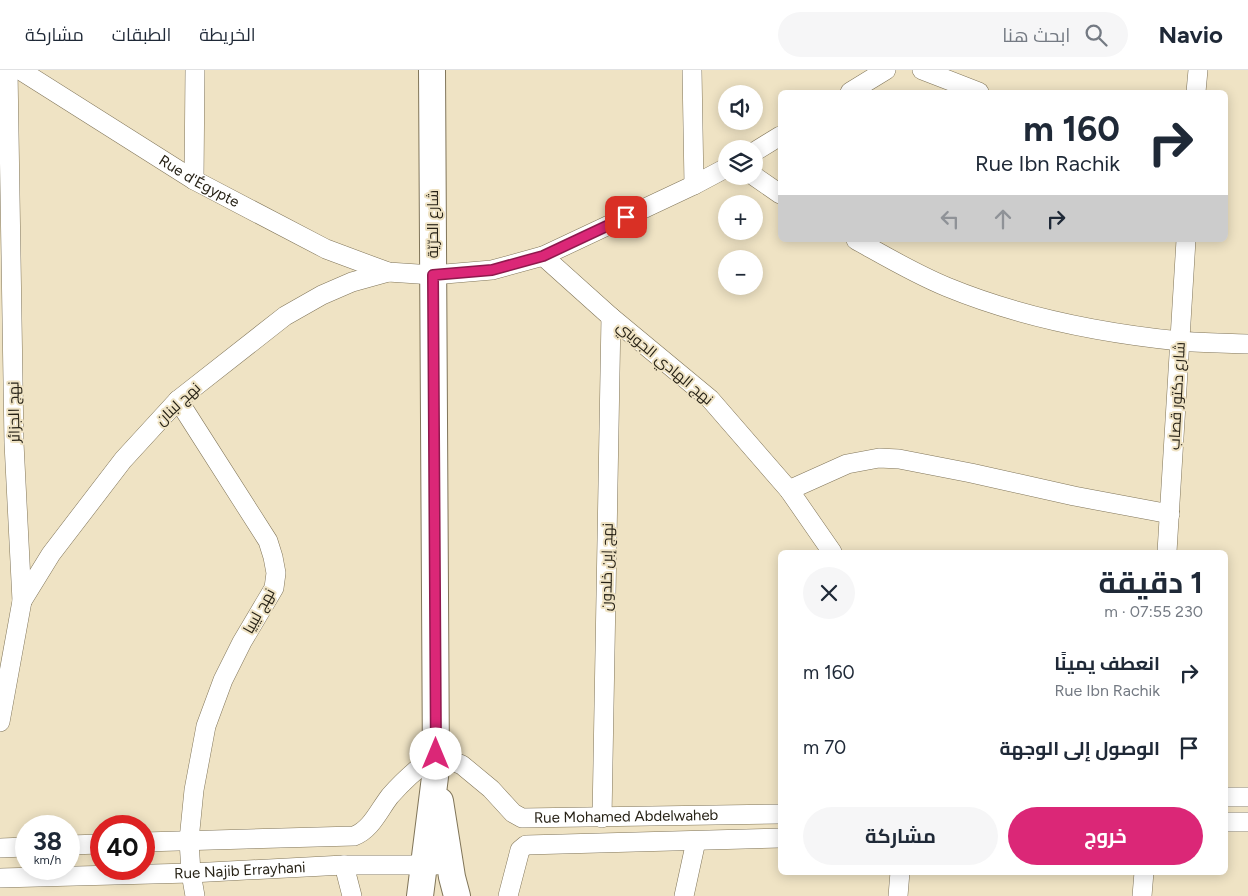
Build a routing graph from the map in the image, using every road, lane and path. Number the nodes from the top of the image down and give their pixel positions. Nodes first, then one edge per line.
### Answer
1 (8, 70) edge
2 (20, 70) edge
3 (195, 70) edge
4 (432, 70) edge
5 (692, 70) edge
6 (886, 70) edge
7 (922, 70) edge
8 (1198, 70) edge
9 (853, 90) edge
10 (975, 90) edge
11 (1196, 90) edge
12 (778, 137) edge
13 (763, 146) edge
14 (718, 172) edge
15 (194, 180) junction
16 (763, 182) edge
17 (694, 185) junction
18 (778, 193) edge
19 (860, 242) edge
20 (1186, 242) edge
21 (543, 256) junction
22 (388, 272) junction
23 (433, 275) junction
24 (611, 317) junction
25 (1180, 341) junction
26 (1248, 344) edge
27 (178, 400) junction
28 (7, 443) edge
29 (789, 490) junction
30 (1170, 514) junction
31 (831, 550) edge
32 (1167, 550) edge
33 (22, 601) junction
34 (0, 722) edge
35 (436, 762) junction
36 (1228, 797) edge
37 (1248, 797) edge
38 (778, 814) edge
39 (602, 818) junction
40 (1228, 822) edge
41 (1248, 822) edge
42 (778, 838) edge
43 (189, 840) junction
44 (696, 841) junction
45 (155, 842) edge
46 (15, 847) edge
47 (0, 848) edge
48 (344, 865) junction
49 (423, 865) junction
50 (450, 866) junction
51 (191, 873) junction
52 (900, 875) edge
53 (1144, 875) edge
54 (0, 878) edge
55 (195, 896) edge
56 (352, 896) edge
57 (420, 896) edge
58 (434, 896) edge
59 (444, 896) edge
60 (457, 896) edge
61 (508, 896) edge
62 (684, 896) edge
63 (898, 896) edge
64 (1142, 896) edge

1 - 28 street, نهج الجزائر
2 - 15 street, Rue d'Égypte
3 - 15 street
4 - 23 street, شارع الحرّيّة
5 - 17 street
6 - 9 street
7 - 10 street
8 - 11 street
12 - 13 street
14 - 17 street
15 - 22 street, Rue d'Égypte
16 - 18 street
17 - 21 street
19 - 25 street
20 - 25 street, شارع دكتور قصاب
21 - 23 street
21 - 24 street, نهج الهادي الجويني
22 - 23 street
22 - 27 street, نهج لبنان
23 - 35 street, شارع الحرّيّة
24 - 29 street, نهج الهادي الجويني
24 - 39 street, نهج إبن خلدون
25 - 26 street
25 - 30 street, شارع دكتور قصاب
27 - 33 street, نهج لبنان
27 - 43 street, نهج ليبيا
28 - 33 street, نهج الجزائر
29 - 30 street
29 - 31 street, نهج الهادي الجويني
30 - 32 street, شارع دكتور قصاب
33 - 34 street, نهج الجزائر
35 - 39 street, Rue Mohamed Abdelwaheb
35 - 43 street
35 - 49 street
35 - 50 street
36 - 37 street
38 - 39 street, Rue Mohamed Abdelwaheb
40 - 41 street
42 - 44 street
43 - 45 street
43 - 51 street, نهج ليبيا
44 - 61 street
44 - 62 street
46 - 47 street
48 - 49 street, Rue Najib Errayhani
48 - 51 street, Rue Najib Errayhani
48 - 56 street
49 - 50 street, Rue Najib Errayhani
49 - 57 street
50 - 60 street
51 - 54 street, Rue Najib Errayhani
51 - 55 street, نهج ليبيا
52 - 63 street
53 - 64 street
58 - 59 street

